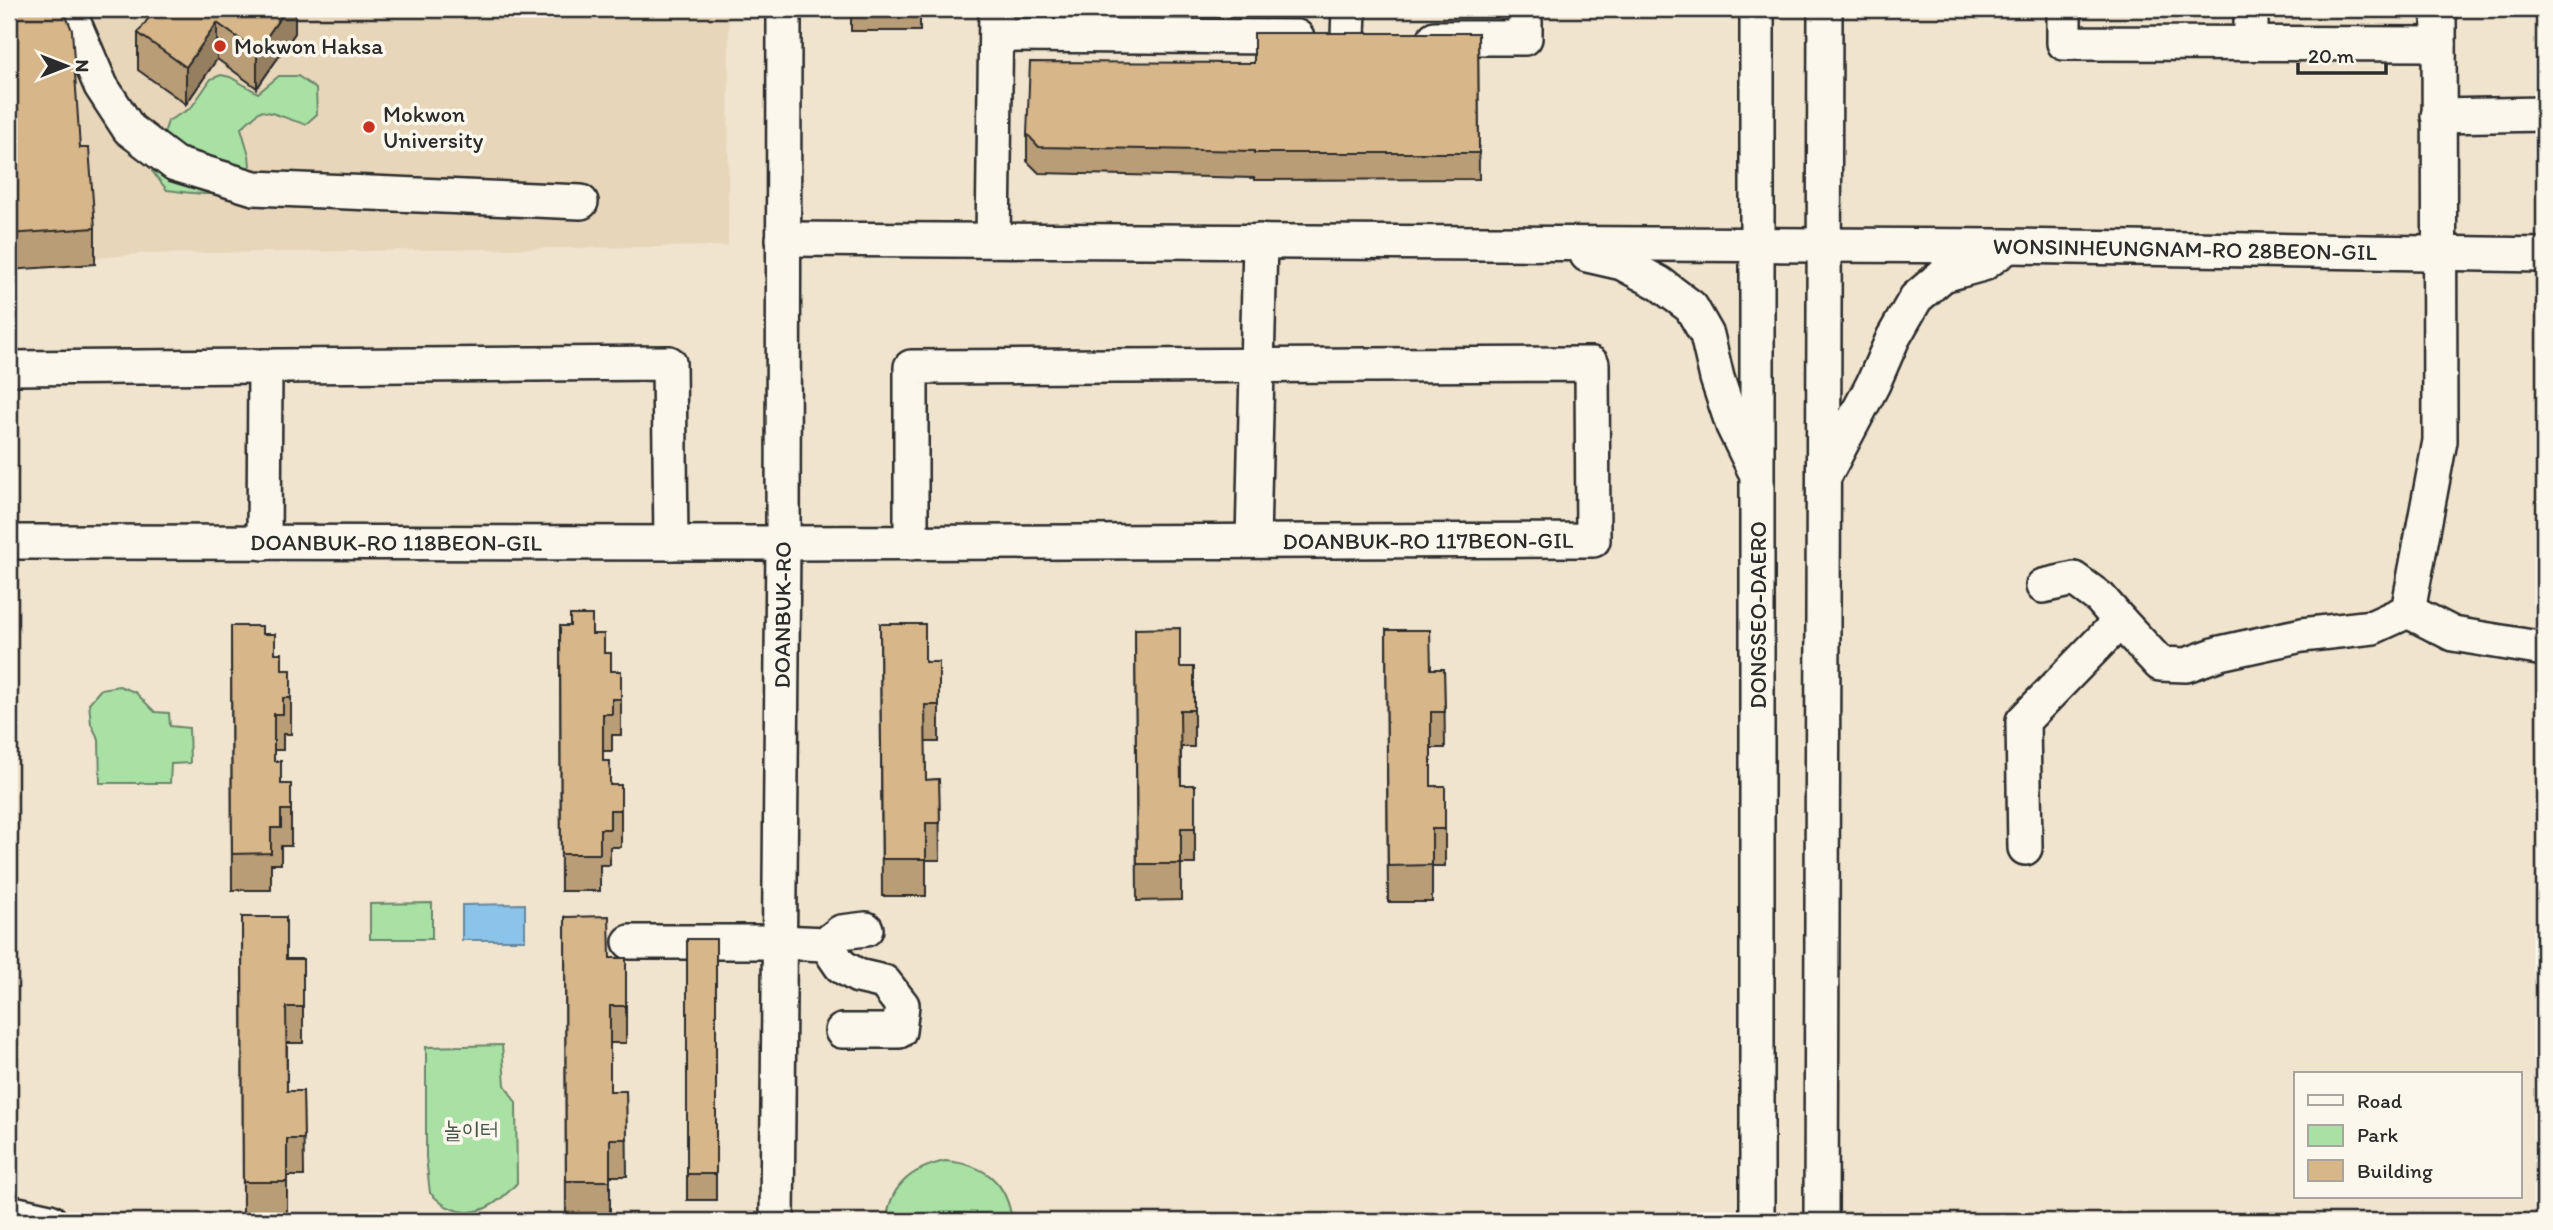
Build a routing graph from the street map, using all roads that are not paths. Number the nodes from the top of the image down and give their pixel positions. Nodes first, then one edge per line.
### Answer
1 (68, 9) edge
2 (784, 9) edge
3 (1525, 9) edge
4 (1757, 9) edge
5 (1825, 9) edge
6 (2064, 9) edge
7 (2251, 9) edge
8 (2439, 9) edge
9 (996, 22) edge
10 (1174, 22) edge
11 (1369, 30) edge
12 (2251, 43) junction
13 (2439, 44) junction
14 (2544, 114) edge
15 (2438, 116) junction
16 (581, 202) dead end
17 (783, 239) junction
18 (993, 240) junction
19 (1260, 241) junction
20 (1534, 243) junction
21 (1756, 244) junction
22 (1824, 245) junction
23 (2008, 246) junction
24 (2438, 253) junction
25 (2544, 255) edge
26 (265, 366) junction
27 (1257, 366) junction
28 (9, 368) edge
29 (1758, 478) junction
30 (1824, 478) junction
31 (1253, 541) junction
32 (9, 542) edge
33 (264, 543) junction
34 (671, 543) junction
35 (783, 543) junction
36 (911, 543) junction
37 (2043, 586) dead end
38 (2408, 611) junction
39 (2120, 621) junction
40 (2544, 649) edge
41 (2025, 848) dead end
42 (866, 929) dead end
43 (780, 942) junction
44 (630, 943) dead end
45 (826, 944) junction
46 (842, 1031) dead end
47 (9, 1213) edge
48 (50, 1221) edge
49 (777, 1221) edge
50 (1757, 1221) edge
51 (1821, 1221) edge

1 - 16 street
2 - 17 street, DOANBUK-RO
3 - 11 street
4 - 21 street, DONGSEO-DAERO
5 - 22 street
6 - 12 street
7 - 12 street
8 - 13 street
9 - 10 street
9 - 18 street
10 - 11 street
12 - 13 street
13 - 15 street
14 - 15 street
15 - 24 street
17 - 18 street
17 - 35 street, DOANBUK-RO
18 - 19 street
19 - 20 street
19 - 27 street
20 - 21 street, WONSINHEUNGNAM-RO 28BEON-GIL
20 - 29 street
21 - 22 street, WONSINHEUNGNAM-RO 28BEON-GIL
21 - 29 street, DONGSEO-DAERO
22 - 23 street, WONSINHEUNGNAM-RO 28BEON-GIL
22 - 30 street
23 - 24 street, WONSINHEUNGNAM-RO 28BEON-GIL
23 - 30 street
24 - 25 street, WONSINHEUNGNAM-RO 28BEON-GIL
24 - 38 street
26 - 28 street
26 - 33 street
26 - 34 street
27 - 31 street
27 - 31 street, DOANBUK-RO 117BEON-GIL
27 - 36 street, DOANBUK-RO 117BEON-GIL
29 - 50 street, DONGSEO-DAERO
30 - 51 street
31 - 36 street, DOANBUK-RO 117BEON-GIL
32 - 33 street, DOANBUK-RO 118BEON-GIL
33 - 34 street, DOANBUK-RO 118BEON-GIL
34 - 35 street, DOANBUK-RO 118BEON-GIL
35 - 36 street, DOANBUK-RO 117BEON-GIL
35 - 43 street, DOANBUK-RO
37 - 39 street
38 - 39 street
38 - 40 street
39 - 41 street
42 - 45 street
43 - 44 street
43 - 45 street
43 - 49 street, DOANBUK-RO
45 - 46 street
47 - 48 street

